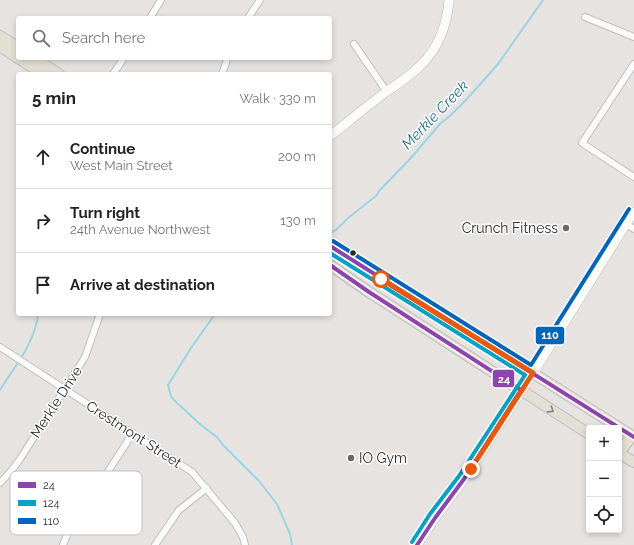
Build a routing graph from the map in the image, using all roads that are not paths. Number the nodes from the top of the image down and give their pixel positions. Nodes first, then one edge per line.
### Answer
1 (161, 0) edge
2 (260, 0) edge
3 (449, 0) edge
4 (151, 16) edge
5 (249, 16) edge
6 (585, 17) dead end
7 (0, 36) edge
8 (634, 37) edge
9 (354, 44) dead end
10 (0, 46) edge
11 (16, 46) edge
12 (16, 57) edge
13 (21, 60) edge
14 (37, 60) edge
15 (123, 60) edge
16 (227, 60) edge
17 (634, 64) edge
18 (40, 72) edge
19 (56, 72) edge
20 (114, 72) edge
21 (223, 72) edge
22 (627, 74) junction
23 (634, 79) edge
24 (386, 92) junction
25 (332, 134) edge
26 (634, 177) edge
27 (634, 212) edge
28 (630, 226) edge
29 (332, 247) edge
30 (332, 266) edge
31 (99, 316) edge
32 (0, 347) edge
33 (533, 373) junction
34 (65, 389) junction
35 (521, 390) junction
36 (586, 432) edge
37 (133, 433) junction
38 (633, 437) edge
39 (622, 450) edge
40 (622, 455) edge
41 (634, 462) edge
42 (11, 471) edge
43 (108, 471) edge
44 (10, 472) edge
45 (0, 483) edge
46 (207, 488) junction
47 (67, 535) edge
48 (63, 545) edge
49 (155, 545) edge
50 (245, 545) edge
51 (417, 545) edge

1 - 4 street
2 - 5 street
3 - 24 main road
6 - 8 street
7 - 11 main road
9 - 24 street
10 - 12 main road
13 - 18 main road
14 - 19 main road
15 - 20 street
16 - 21 street
17 - 22 street
22 - 23 street
22 - 26 street
24 - 25 main road
27 - 28 main road
28 - 33 main road
29 - 33 main road
30 - 35 main road
31 - 34 street, Merkle Drive
32 - 34 street, Crestmont Street
33 - 35 main road
33 - 38 main road
34 - 37 street, Crestmont Street
34 - 42 street, Merkle Drive
35 -> 36 main road
35 - 51 main road
37 - 43 street
37 - 46 street, Crestmont Street
38 - 39 main road
40 - 41 main road
44 - 45 street, Merkle Drive
46 - 49 street
46 - 50 street, Crestmont Street
47 - 48 street

